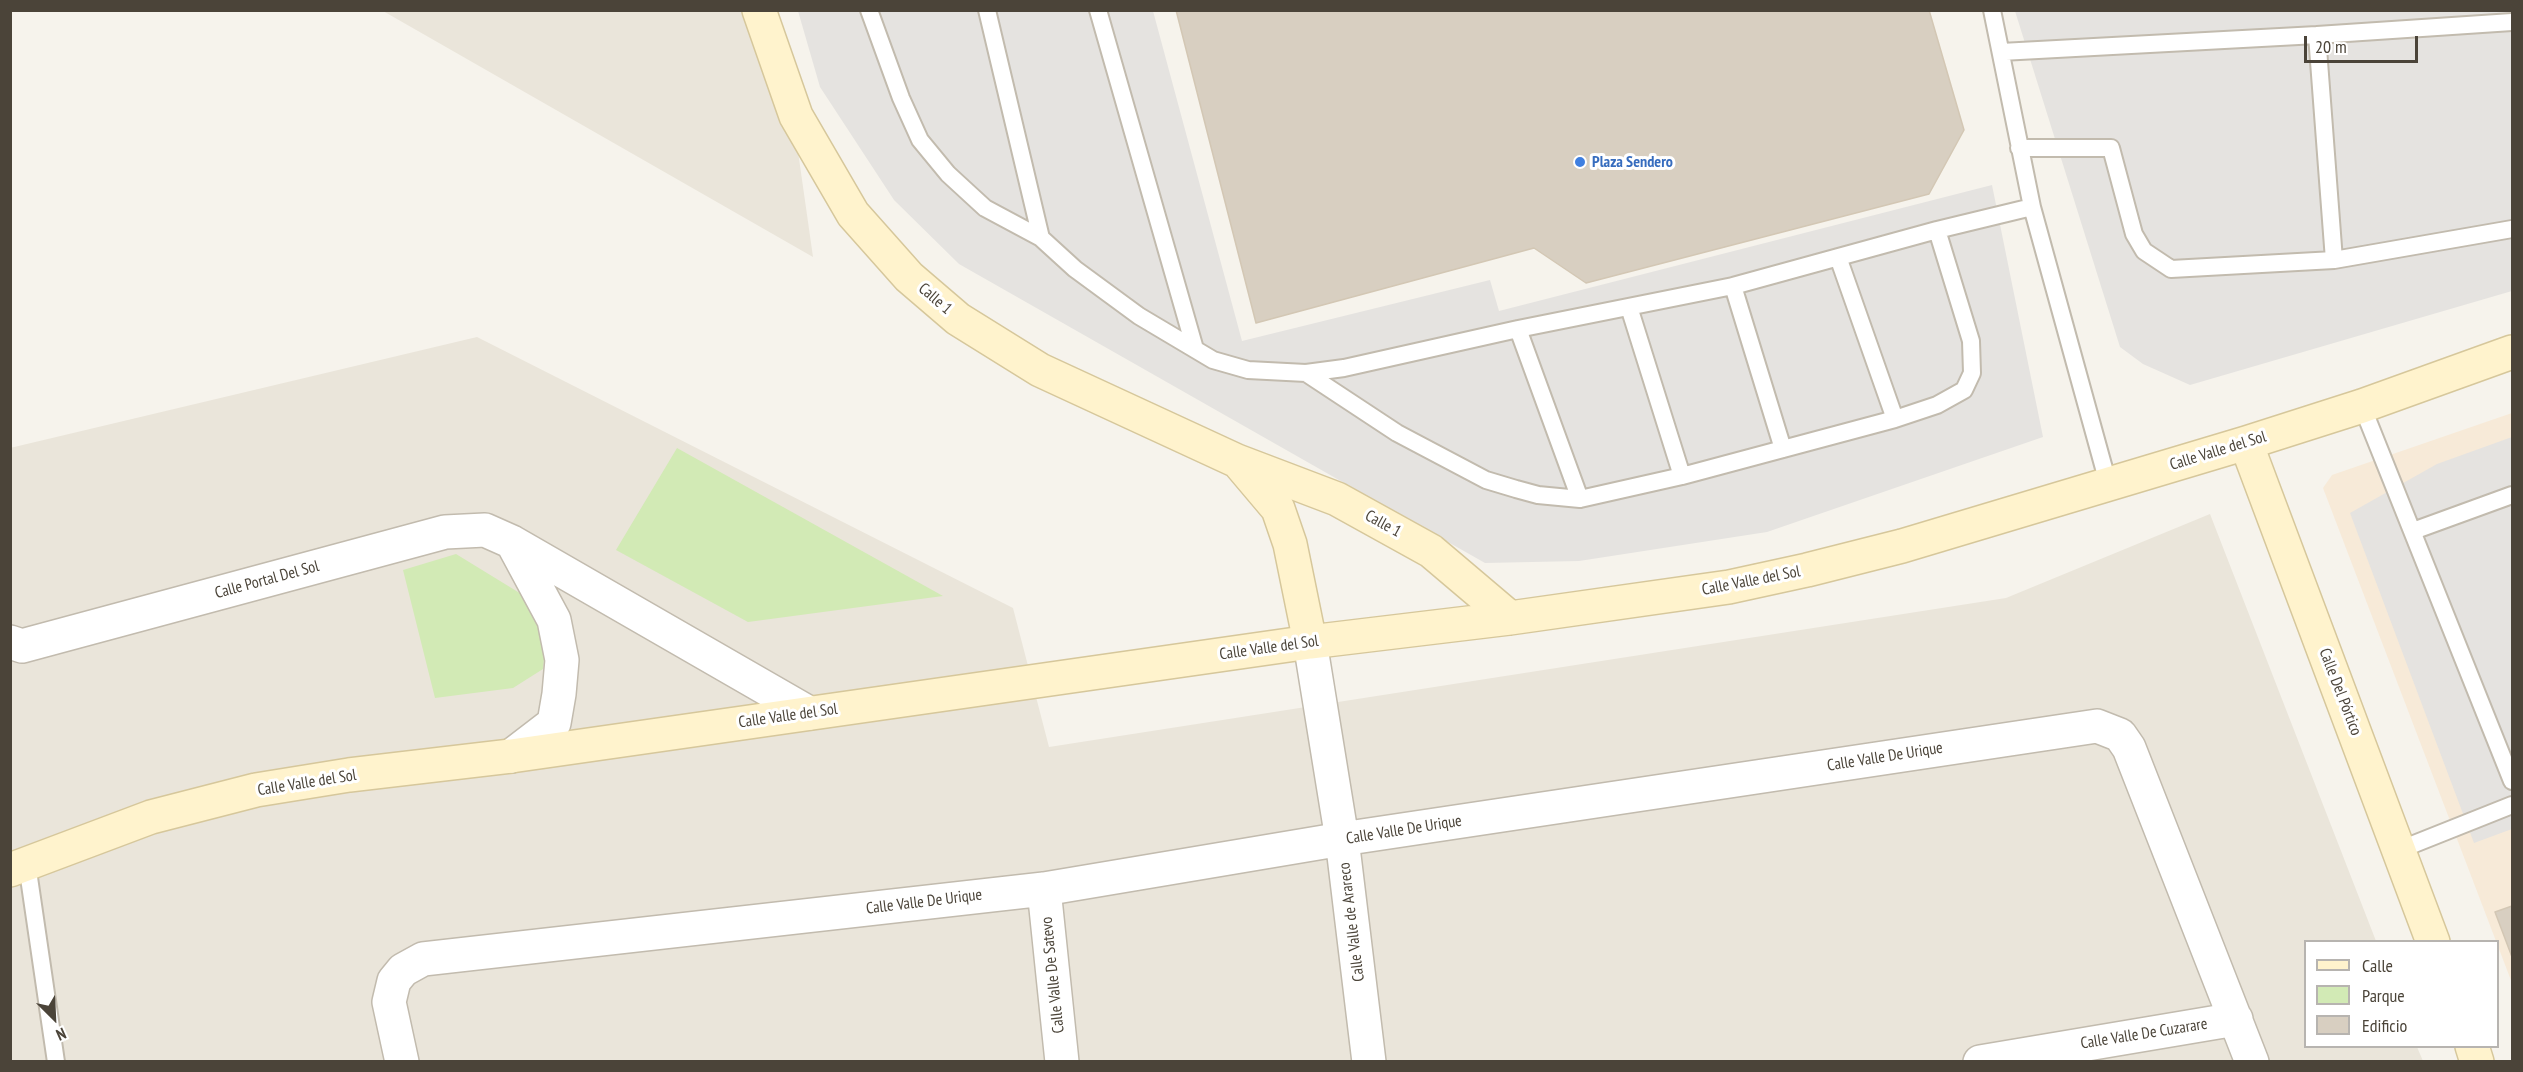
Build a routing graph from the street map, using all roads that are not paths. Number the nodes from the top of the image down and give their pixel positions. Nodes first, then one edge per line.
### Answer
1 (759, 10) edge
2 (869, 10) edge
3 (987, 10) edge
4 (1098, 10) edge
5 (1992, 10) edge
6 (2512, 22) edge
7 (2317, 35) junction
8 (2001, 52) junction
9 (2019, 148) junction
10 (2032, 207) junction
11 (2512, 229) edge
12 (1937, 230) junction
13 (1041, 238) junction
14 (1838, 256) junction
15 (2334, 260) junction
16 (1733, 286) junction
17 (1629, 307) junction
18 (1518, 329) junction
19 (1195, 349) junction
20 (2512, 352) edge
21 (1306, 373) junction
22 (2362, 406) junction
23 (1895, 419) junction
24 (2246, 443) junction
25 (1784, 449) junction
26 (1237, 460) junction
27 (1682, 476) junction
28 (2108, 483) junction
29 (2512, 495) edge
30 (1580, 499) junction
31 (2413, 531) junction
32 (513, 542) junction
33 (1510, 618) junction
34 (1310, 642) junction
35 (14, 652) edge
36 (809, 713) junction
37 (511, 756) junction
38 (2512, 781) edge
39 (2512, 805) edge
40 (1342, 839) junction
41 (2399, 850) junction
42 (19, 867) edge
43 (1044, 889) junction
44 (2432, 940) edge
45 (2236, 1019) junction
46 (55, 1061) edge
47 (402, 1062) edge
48 (1062, 1062) edge
49 (1369, 1062) edge
50 (1980, 1062) edge
51 (2252, 1062) edge

1 - 26 main road, Calle 1
2 - 13 lane
3 - 13 lane
4 - 19 lane
5 - 8 lane
6 - 7 lane
7 - 8 lane
7 - 15 lane
8 - 9 lane
9 - 10 lane
9 - 15 lane
10 - 12 lane
10 - 28 lane
11 - 15 lane
12 - 14 lane
12 - 23 lane
13 - 19 lane
14 - 16 lane
14 - 23 lane
16 - 17 lane
16 - 25 lane
17 - 18 lane
17 - 27 lane
18 - 21 lane
18 - 30 lane
19 - 21 lane
20 - 22 main road, Calle Valle del Sol
21 - 30 lane
22 - 24 main road, Calle Valle del Sol
22 - 31 lane
23 - 25 lane
24 - 28 main road, Calle Valle del Sol
24 - 41 main road, Calle Del Pórtico
25 - 27 lane
26 - 33 main road, Calle 1
26 - 34 main road, Calle 1
27 - 30 lane
28 - 33 main road, Calle Valle del Sol
29 - 31 lane
31 - 38 lane
32 - 35 street, Calle Portal Del Sol
32 - 36 street, Calle Portal Del Sol
32 - 37 street
33 - 34 main road, Calle Valle del Sol
34 - 36 main road, Calle Valle del Sol
34 - 40 street, Calle Valle de Arareco
36 - 37 main road, Calle Valle del Sol
37 - 42 main road, Calle Valle del Sol
39 - 41 lane
40 - 43 street, Calle Valle De Urique
40 - 45 street, Calle Valle De Urique
40 - 49 street, Calle Valle de Arareco
41 - 44 main road, Calle Del Pórtico
42 - 46 lane
43 - 47 street, Calle Valle De Urique
43 - 48 street, Calle Valle De Satevo
45 - 50 street, Calle Valle De Cuzarare
45 - 51 street, Calle Valle De Urique

